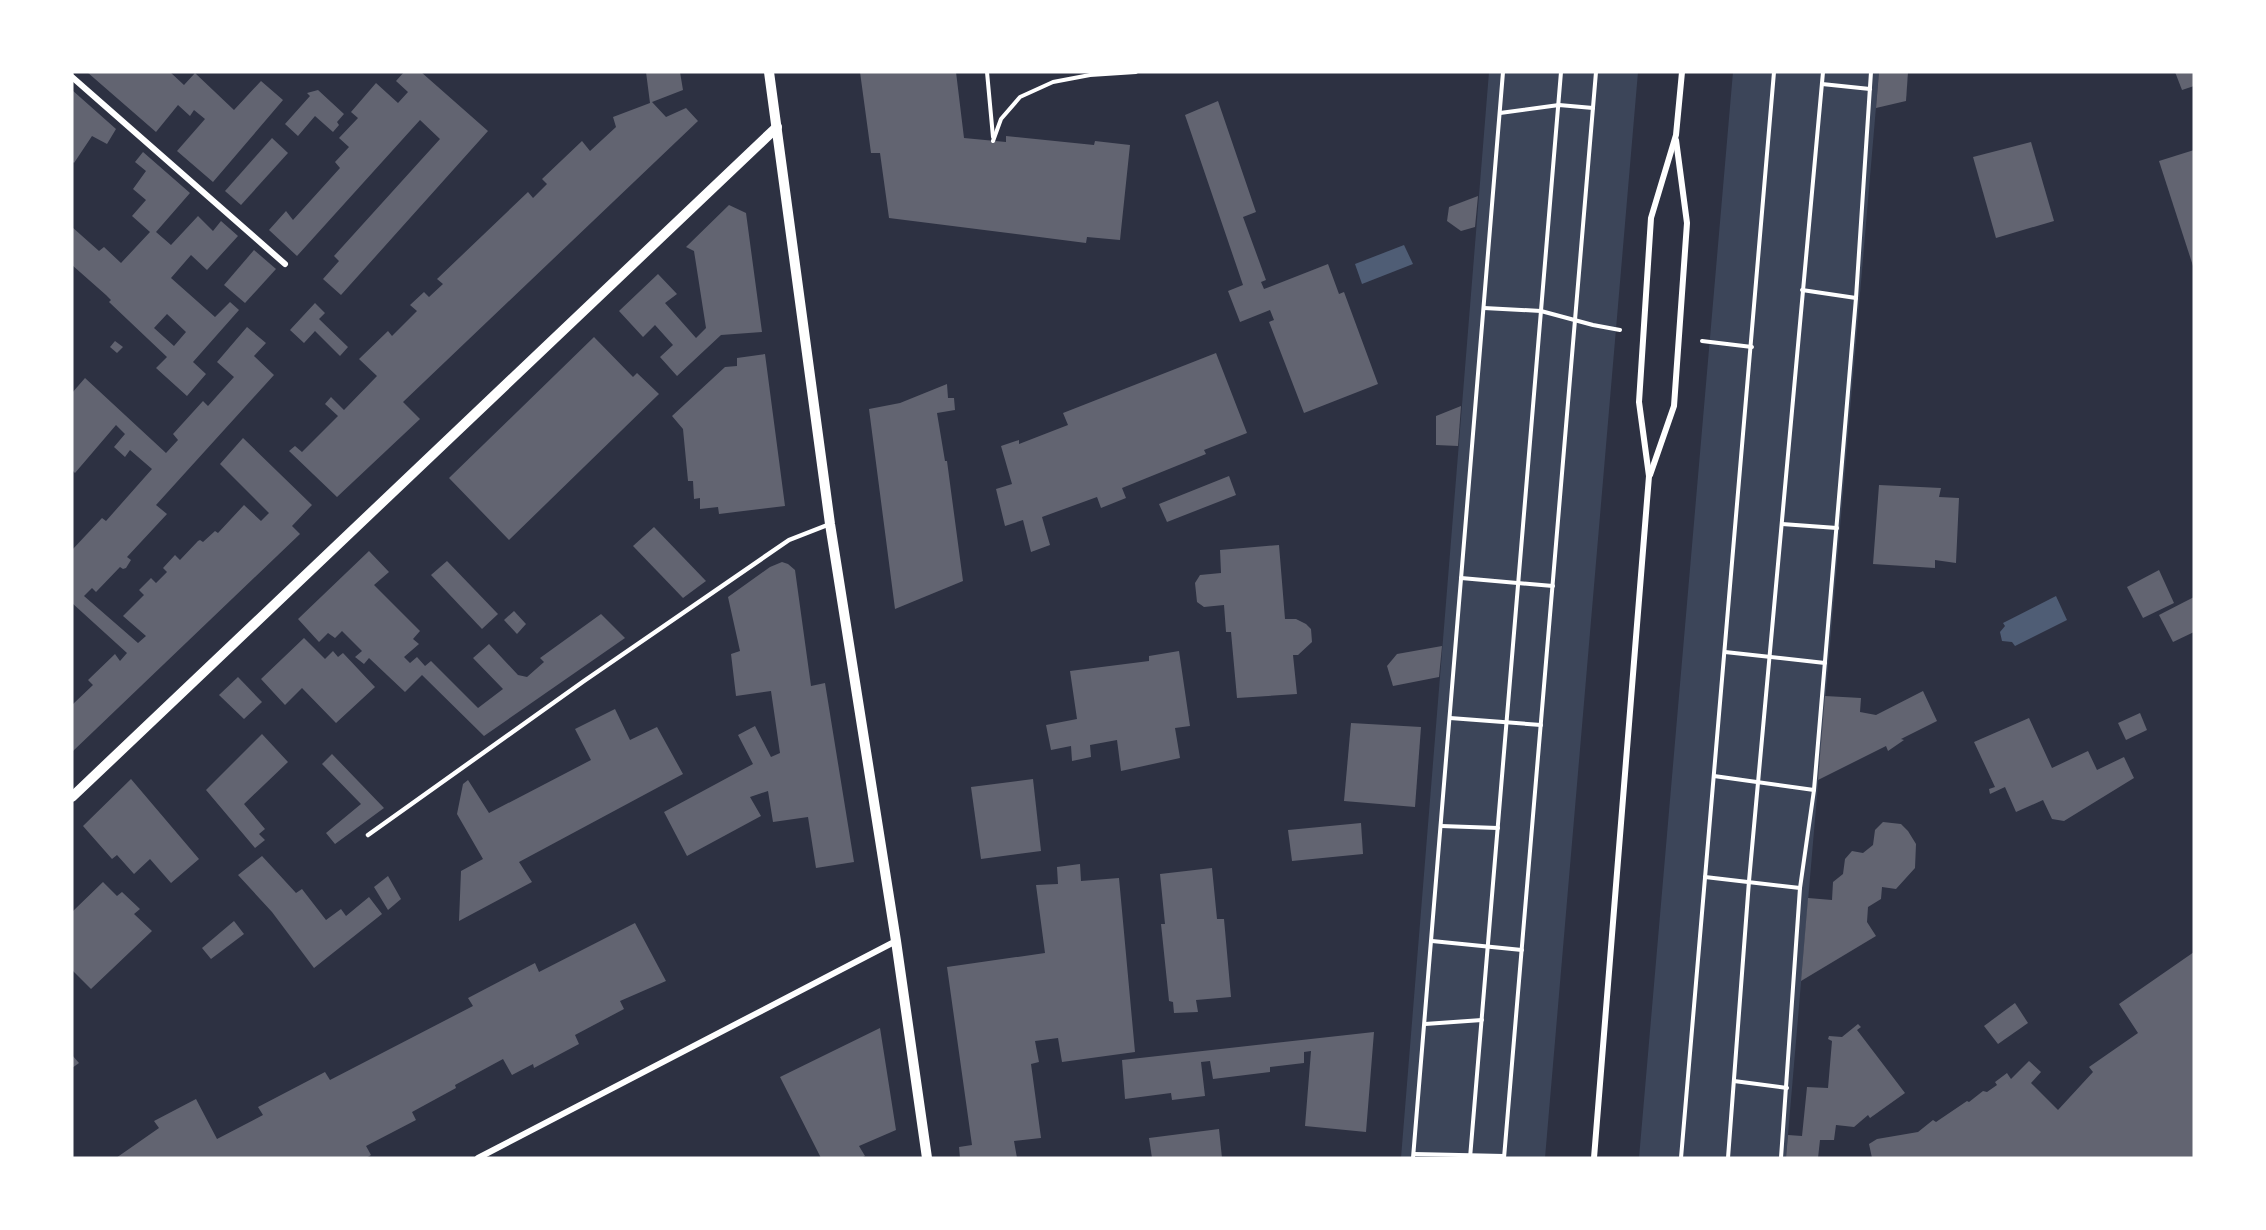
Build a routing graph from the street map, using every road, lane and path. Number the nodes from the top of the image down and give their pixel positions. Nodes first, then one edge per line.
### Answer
1 (769, 72) edge
2 (987, 72) edge
3 (1136, 72) edge
4 (1503, 72) edge
5 (1561, 72) edge
6 (1596, 72) edge
7 (1682, 72) edge
8 (1774, 72) edge
9 (1823, 72) edge
10 (1871, 72) edge
11 (1088, 73) edge
12 (72, 77) edge
13 (1822, 84) junction
14 (1870, 89) junction
15 (1559, 105) junction
16 (1593, 108) junction
17 (1500, 113) junction
18 (777, 127) junction
19 (1676, 135) junction
20 (285, 264) dead end
21 (1802, 290) junction
22 (1856, 298) junction
23 (1484, 308) junction
24 (1541, 311) junction
25 (1575, 321) junction
26 (1593, 325) dead end
27 (1650, 476) junction
28 (830, 524) junction
29 (1782, 524) junction
30 (1837, 528) junction
31 (1461, 578) junction
32 (1518, 583) junction
33 (1553, 586) junction
34 (1725, 652) junction
35 (1771, 656) junction
36 (1825, 663) junction
37 (1450, 718) junction
38 (1506, 722) junction
39 (1541, 725) junction
40 (1714, 776) junction
41 (1759, 782) junction
42 (1814, 790) junction
43 (72, 797) edge
44 (1441, 826) junction
45 (1498, 828) junction
46 (368, 835) dead end
47 (1705, 877) junction
48 (1749, 881) junction
49 (1800, 888) junction
50 (896, 941) junction
51 (1432, 941) junction
52 (1488, 947) junction
53 (1522, 950) junction
54 (1482, 1020) junction
55 (1425, 1023) junction
56 (1734, 1081) junction
57 (1787, 1088) junction
58 (1413, 1156) edge
59 (1470, 1156) edge
60 (1504, 1157) edge
61 (478, 1158) edge
62 (927, 1158) edge
63 (1594, 1158) edge
64 (1681, 1158) edge
65 (1728, 1158) edge
66 (1781, 1158) edge

1 - 18 street
2 - 11 path
3 - 11 path
4 - 17 path
5 - 15 path
6 - 16 path
7 - 19 street
8 - 34 path
9 - 13 path
10 - 14 path
12 - 20 street
13 - 14 path
13 - 21 path
14 - 22 path
15 - 16 path
15 - 17 path
15 - 24 path
16 - 25 path
17 - 23 path
18 - 28 street
18 - 43 street
19 - 27 street
19 - 27 street
21 - 22 path
21 - 29 path
22 - 30 path
23 - 24 path
23 - 31 path
24 - 25 path
24 - 32 path
25 - 26 path
25 - 33 path
27 - 63 street
28 - 46 lane
28 - 50 street
29 - 30 path
29 - 35 path
30 - 36 path
31 - 32 path
31 - 37 path
32 - 33 path
32 - 38 path
33 - 39 path
34 - 35 path
34 - 40 path
35 - 36 path
35 - 41 path
36 - 42 path
37 - 38 path
37 - 44 path
38 - 39 path
38 - 45 path
39 - 53 path
40 - 41 path
40 - 47 path
41 - 42 path
41 - 48 path
42 - 49 path
44 - 45 path
44 - 51 path
45 - 52 path
47 - 48 path
47 - 64 path
48 - 49 path
48 - 56 path
49 - 57 path
50 - 61 street
50 - 62 street
51 - 52 path
51 - 55 path
52 - 53 path
52 - 54 path
53 - 60 path
54 - 55 path
54 - 59 path
55 - 58 path
56 - 57 path
56 - 65 path
57 - 66 path
58 - 59 path
59 - 60 path

